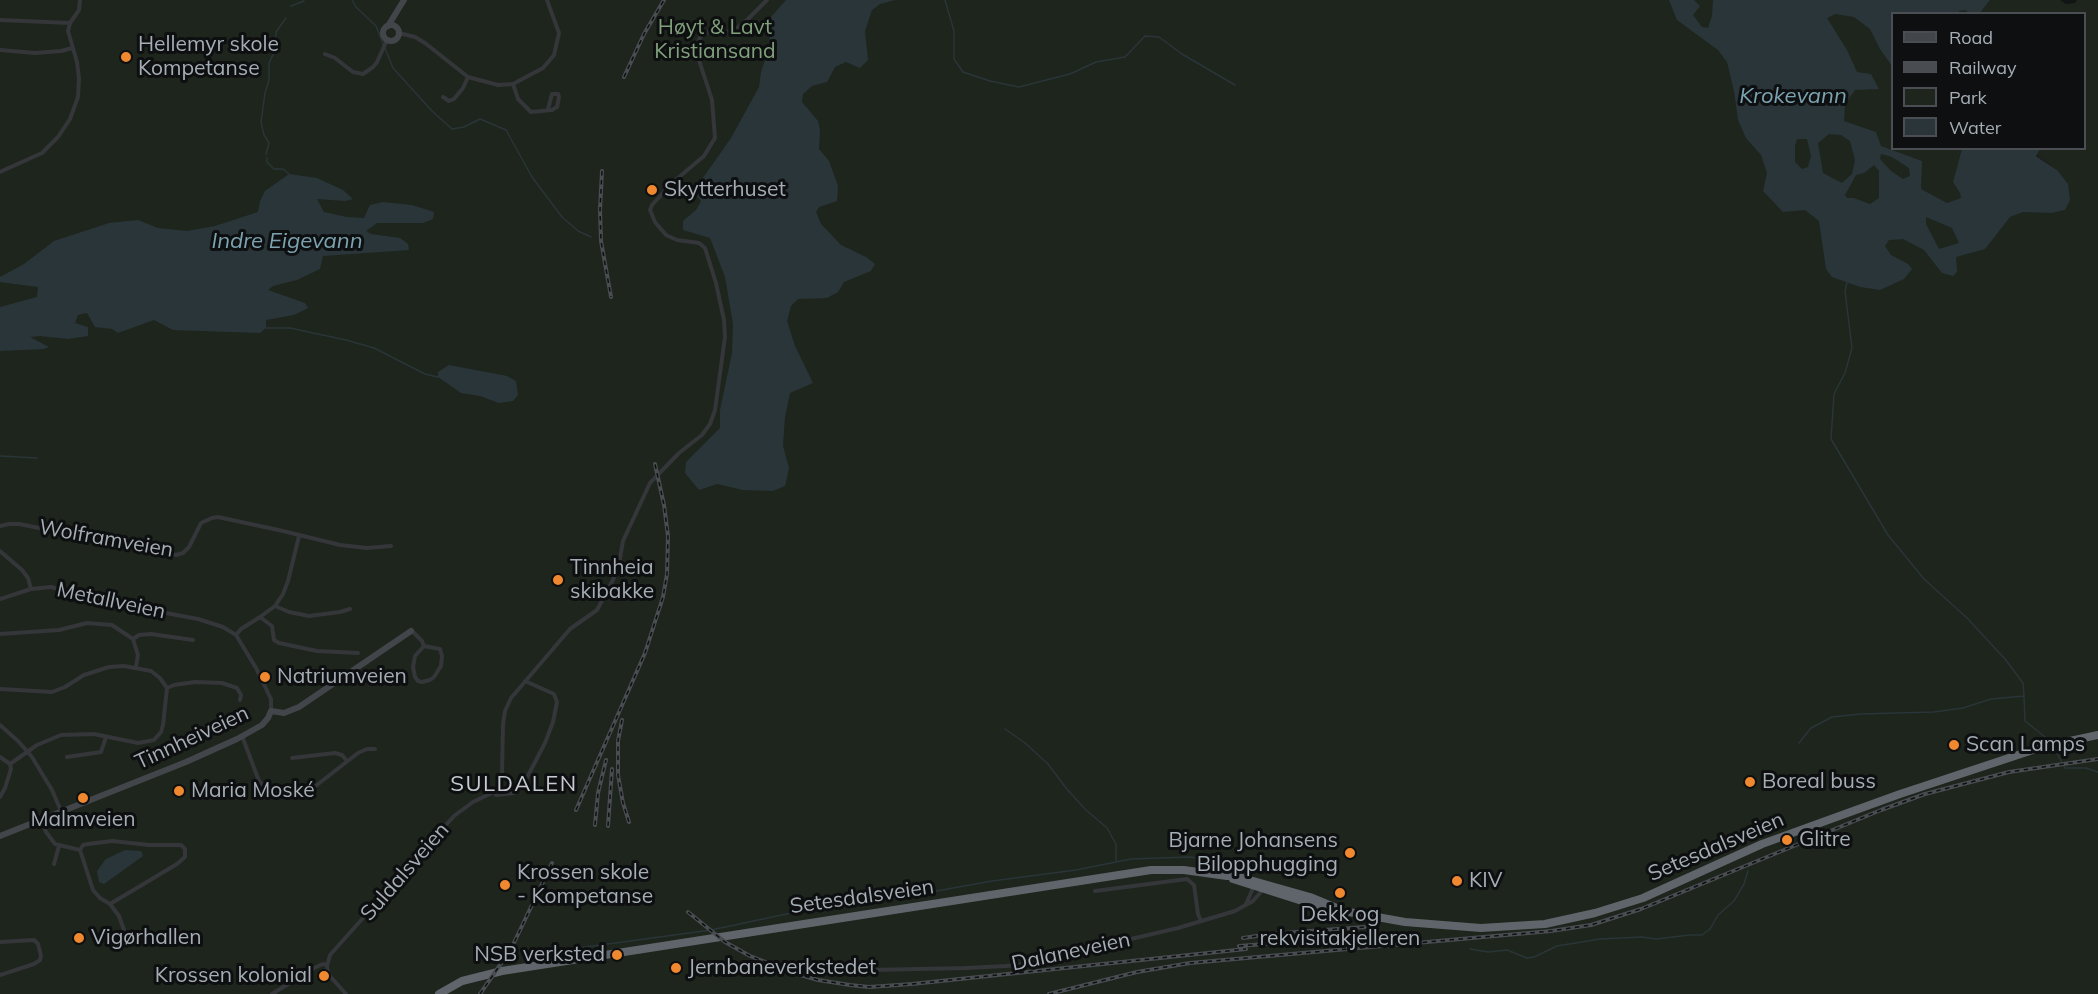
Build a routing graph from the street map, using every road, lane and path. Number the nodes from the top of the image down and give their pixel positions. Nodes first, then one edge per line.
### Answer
1 (80, 0) edge
2 (404, 0) edge
3 (547, 0) edge
4 (767, 0) edge
5 (399, 7) junction
6 (0, 20) edge
7 (70, 23) junction
8 (388, 26) junction
9 (398, 30) junction
10 (387, 40) junction
11 (72, 48) junction
12 (0, 50) edge
13 (325, 54) dead end
14 (468, 77) junction
15 (513, 84) junction
16 (443, 97) dead end
17 (548, 109) dead end
18 (0, 172) edge
19 (0, 526) edge
20 (299, 536) junction
21 (391, 546) dead end
22 (0, 551) edge
23 (31, 589) junction
24 (0, 599) edge
25 (275, 606) junction
26 (350, 609) dead end
27 (260, 617) junction
28 (411, 631) joint
29 (0, 634) edge
30 (236, 635) junction
31 (133, 639) junction
32 (193, 640) dead end
33 (424, 646) junction
34 (358, 653) dead end
35 (136, 667) junction
36 (525, 681) junction
37 (167, 688) junction
38 (0, 689) edge
39 (240, 700) dead end
40 (271, 711) junction
41 (0, 725) edge
42 (2098, 735) edge
43 (242, 736) junction
44 (106, 737) junction
45 (375, 749) dead end
46 (27, 751) junction
47 (0, 757) edge
48 (66, 757) dead end
49 (292, 758) dead end
50 (347, 761) junction
51 (10, 764) junction
52 (495, 793) junction
53 (0, 796) edge
54 (61, 812) junction
55 (42, 821) junction
56 (0, 836) edge
57 (59, 846) junction
58 (80, 850) junction
59 (54, 864) dead end
60 (1259, 886) junction
61 (1095, 891) dead end
62 (110, 904) junction
63 (1246, 904) junction
64 (1201, 921) junction
65 (124, 930) dead end
66 (0, 942) edge
67 (327, 965) junction
68 (854, 967) dead end
69 (502, 970) junction
70 (0, 975) edge
71 (272, 994) edge
72 (346, 994) edge
73 (432, 994) edge
74 (439, 994) edge

1 - 7 street
2 - 5 street
3 - 15 street
4 - 36 street
5 - 8 street
5 - 9 street
6 - 7 street
7 - 11 street
8 - 9 street
8 - 10 street
9 - 10 street
9 - 14 street
10 - 13 street
11 - 12 street
11 - 18 street
14 - 15 street
14 - 16 street
15 - 17 street
19 - 20 street, Wolframveien
20 - 21 street, Wolframveien
20 - 25 street
22 - 23 street, Metallveien
23 - 24 street
23 - 30 street, Metallveien
25 - 26 street
25 - 27 street
27 - 30 street
27 - 34 street
28 - 33 street
28 - 40 street, Tinnheiveien
29 - 31 street
30 - 40 street
31 - 32 street
31 - 35 street
33 - 33 street
35 - 37 street
35 - 38 street
36 - 52 street
36 - 52 street
37 - 39 street
37 - 44 street
40 - 43 street, Tinnheiveien
41 - 46 street
42 - 60 highway, Setesdalsveien
43 - 50 street
43 - 54 street, Tinnheiveien
44 - 46 street
44 - 48 street
45 - 50 street
46 - 51 street
46 - 54 street
47 - 51 street
49 - 50 street
51 - 53 street
52 - 67 street, Suldalsveien
54 - 55 street, Tinnheiveien
55 - 56 street, Tinnheiveien
55 - 57 street
57 - 58 street
57 - 59 street
58 - 62 street
58 - 62 street
60 - 63 street
60 - 63 street, Dalaneveien
60 - 69 highway, Setesdalsveien
61 - 64 street
62 - 65 street
63 - 64 street, Dalaneveien
64 - 68 street, Dalaneveien
66 - 70 street
67 - 71 street
67 - 72 street
69 - 73 highway, Setesdalsveien
69 - 74 highway, Setesdalsveien

